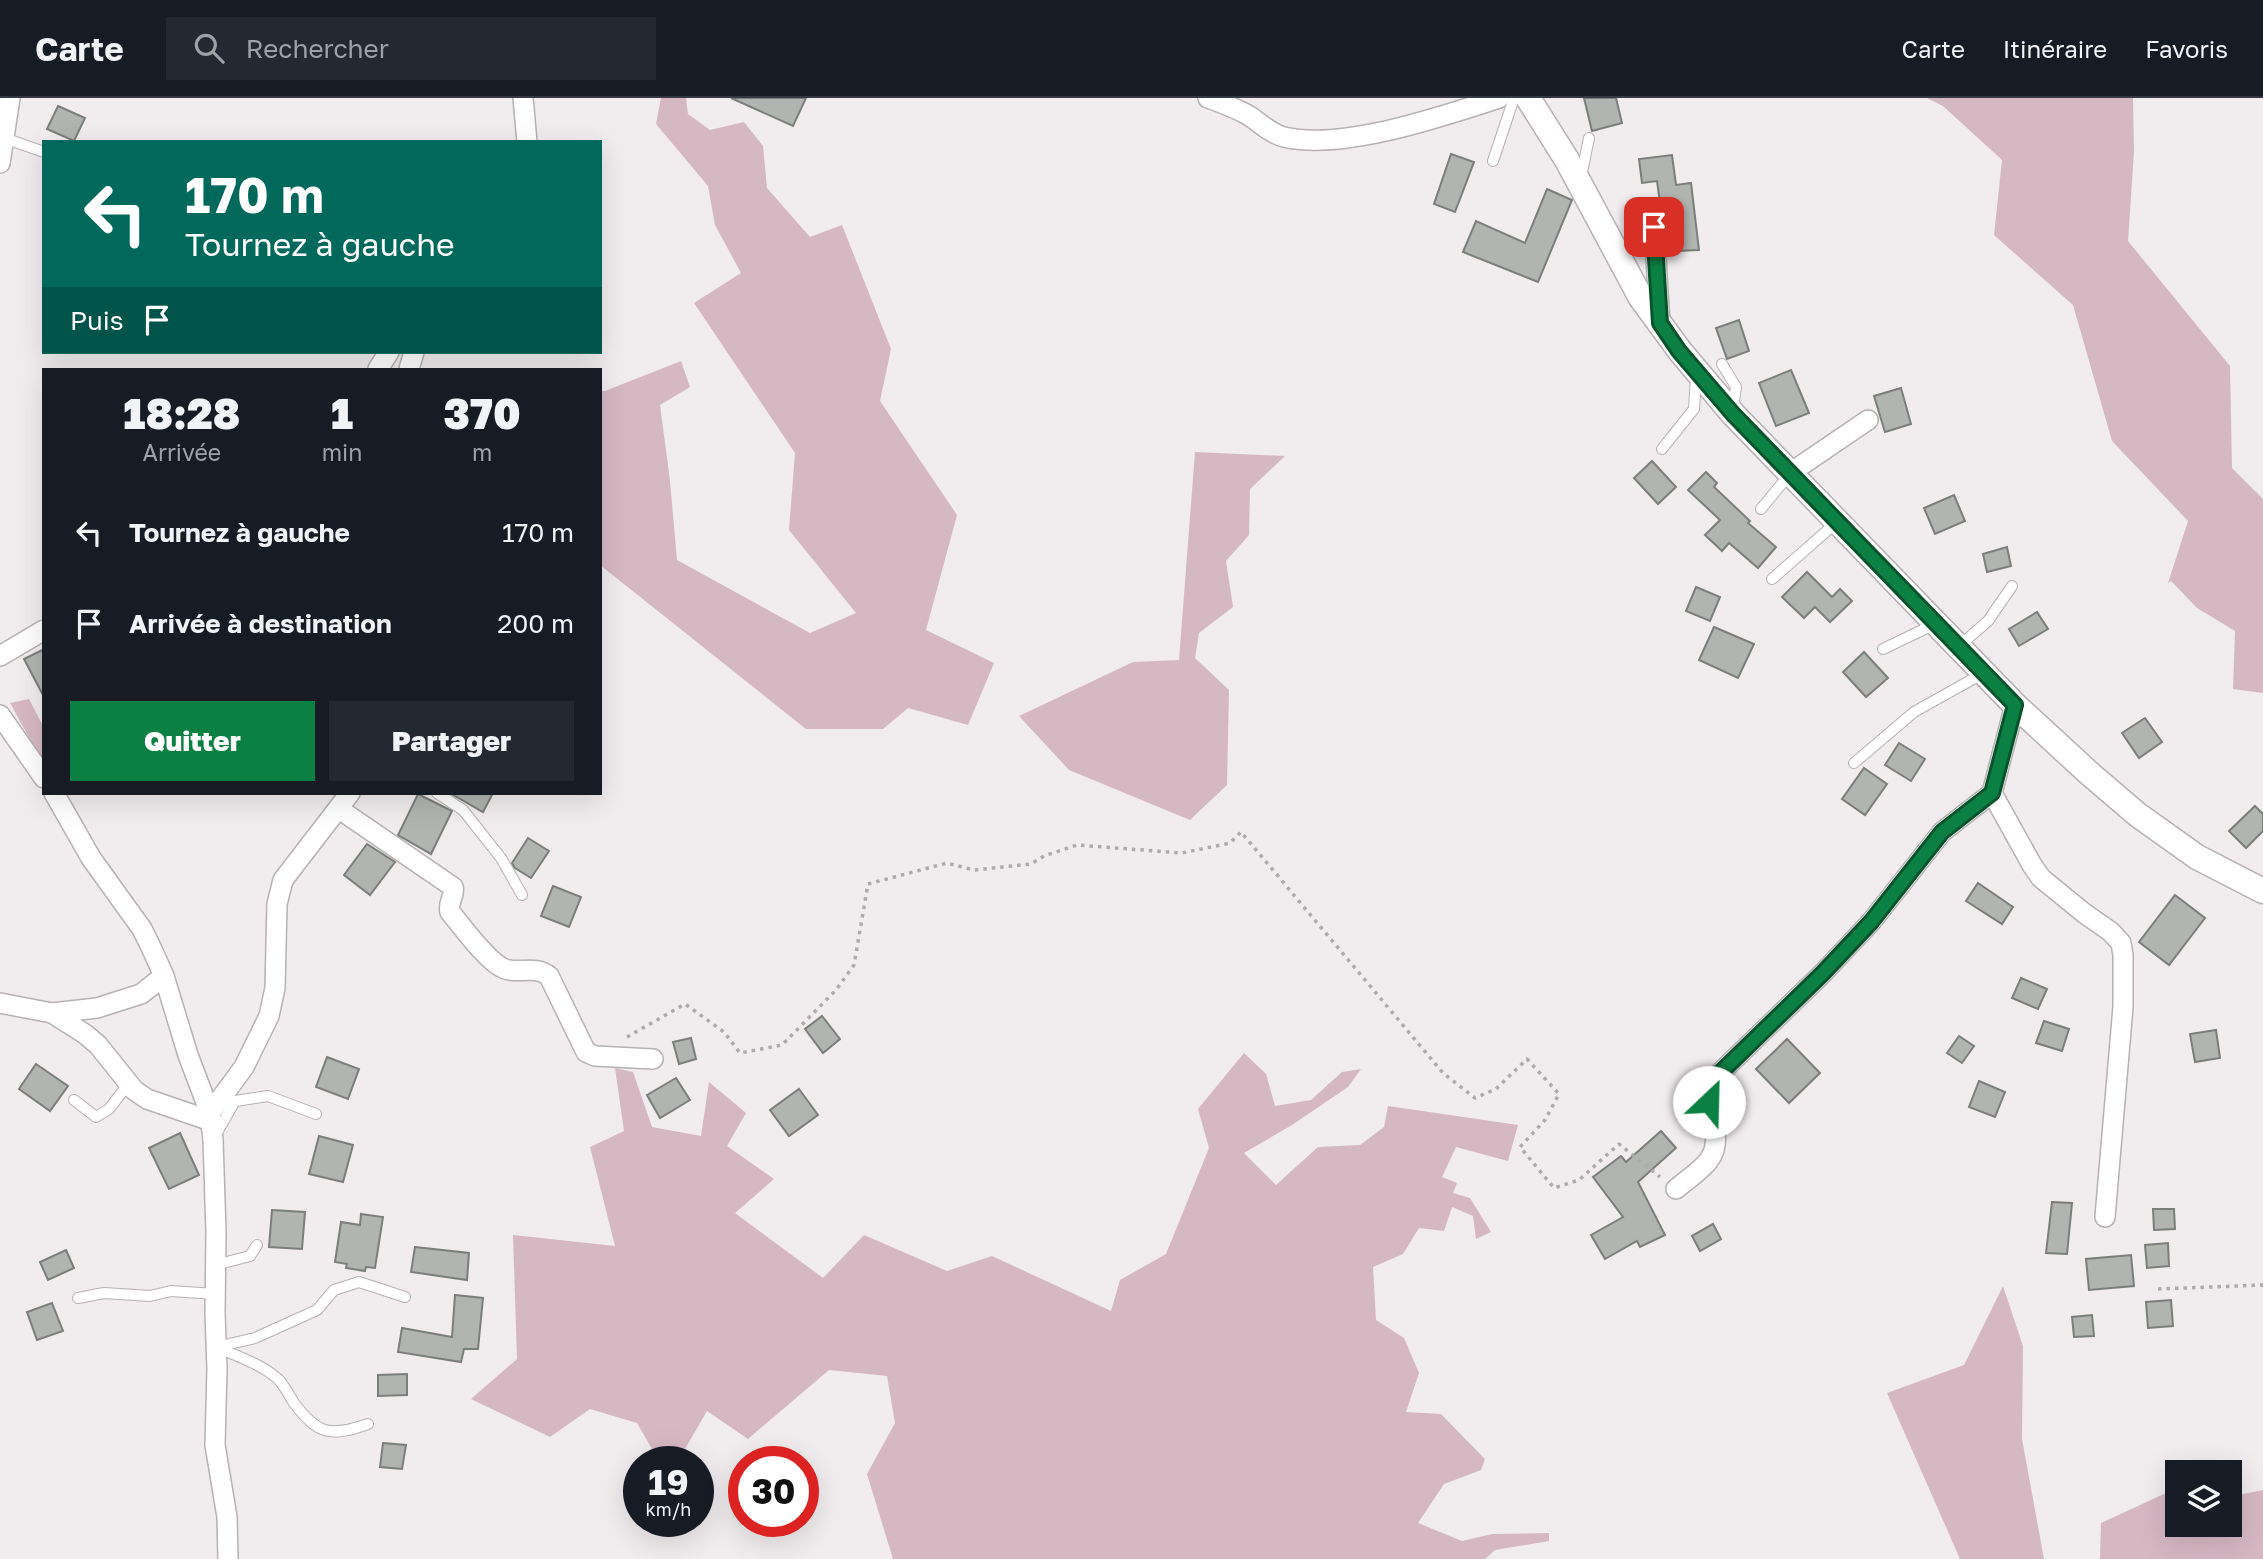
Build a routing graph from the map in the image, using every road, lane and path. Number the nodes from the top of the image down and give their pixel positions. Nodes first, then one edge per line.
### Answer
1 (10, 98) edge
2 (523, 98) edge
3 (1208, 98) edge
4 (1499, 98) edge
5 (1514, 98) edge
6 (1528, 98) edge
7 (2, 137) edge
8 (1589, 138) dead end
9 (527, 140) edge
10 (42, 151) edge
11 (1493, 161) dead end
12 (0, 163) edge
13 (1580, 185) junction
14 (1654, 227) dead end
15 (1660, 323) junction
16 (1722, 364) dead end
17 (1697, 371) junction
18 (1733, 414) junction
19 (1868, 420) dead end
20 (1662, 449) dead end
21 (1790, 473) junction
22 (1760, 509) dead end
23 (1837, 522) junction
24 (1772, 579) dead end
25 (2012, 586) dead end
26 (1935, 624) junction
27 (42, 631) edge
28 (1958, 647) junction
29 (1882, 649) dead end
30 (0, 656) edge
31 (1984, 673) junction
32 (2015, 705) junction
33 (0, 715) edge
34 (1854, 763) dead end
35 (42, 775) edge
36 (1992, 793) junction
37 (55, 795) edge
38 (439, 795) edge
39 (344, 801) edge
40 (2263, 891) edge
41 (522, 894) dead end
42 (164, 976) junction
43 (0, 1003) edge
44 (52, 1013) junction
45 (595, 1056) junction
46 (653, 1059) dead end
47 (129, 1083) junction
48 (74, 1100) dead end
49 (316, 1114) dead end
50 (212, 1125) junction
51 (1676, 1189) joint
52 (2105, 1217) dead end
53 (257, 1245) dead end
54 (215, 1265) junction
55 (2263, 1285) edge
56 (2158, 1289) dead end
57 (215, 1294) junction
58 (405, 1297) dead end
59 (78, 1298) dead end
60 (216, 1347) junction
61 (368, 1424) dead end
62 (228, 1559) edge

1 - 7 street
2 - 9 street
3 - 4 street
5 - 11 lane
6 - 13 street
7 - 10 lane
7 - 12 street
8 - 13 lane
13 - 15 street
14 - 15 street
15 - 17 street
16 - 18 lane
17 - 18 street
17 - 20 lane
18 - 21 street
19 - 21 street
21 - 22 lane
21 - 23 street
23 - 24 lane
23 - 26 street
25 - 28 lane
26 - 28 street
26 - 29 lane
27 - 30 street
28 - 31 street
31 - 32 street
31 - 34 lane
32 - 36 street
32 - 40 street
33 - 35 street
36 - 51 street
36 - 52 street
37 - 42 street
38 - 41 lane
39 - 45 street
39 - 50 street
42 - 44 street
42 - 50 street
43 - 44 street
44 - 47 street
45 - 46 street
45 - 51 path
47 - 48 lane
47 - 50 street
49 - 50 lane
50 - 54 street
53 - 54 lane
54 - 57 street
55 - 56 path
57 - 59 lane
57 - 60 street
58 - 60 lane
60 - 61 lane
60 - 62 street

